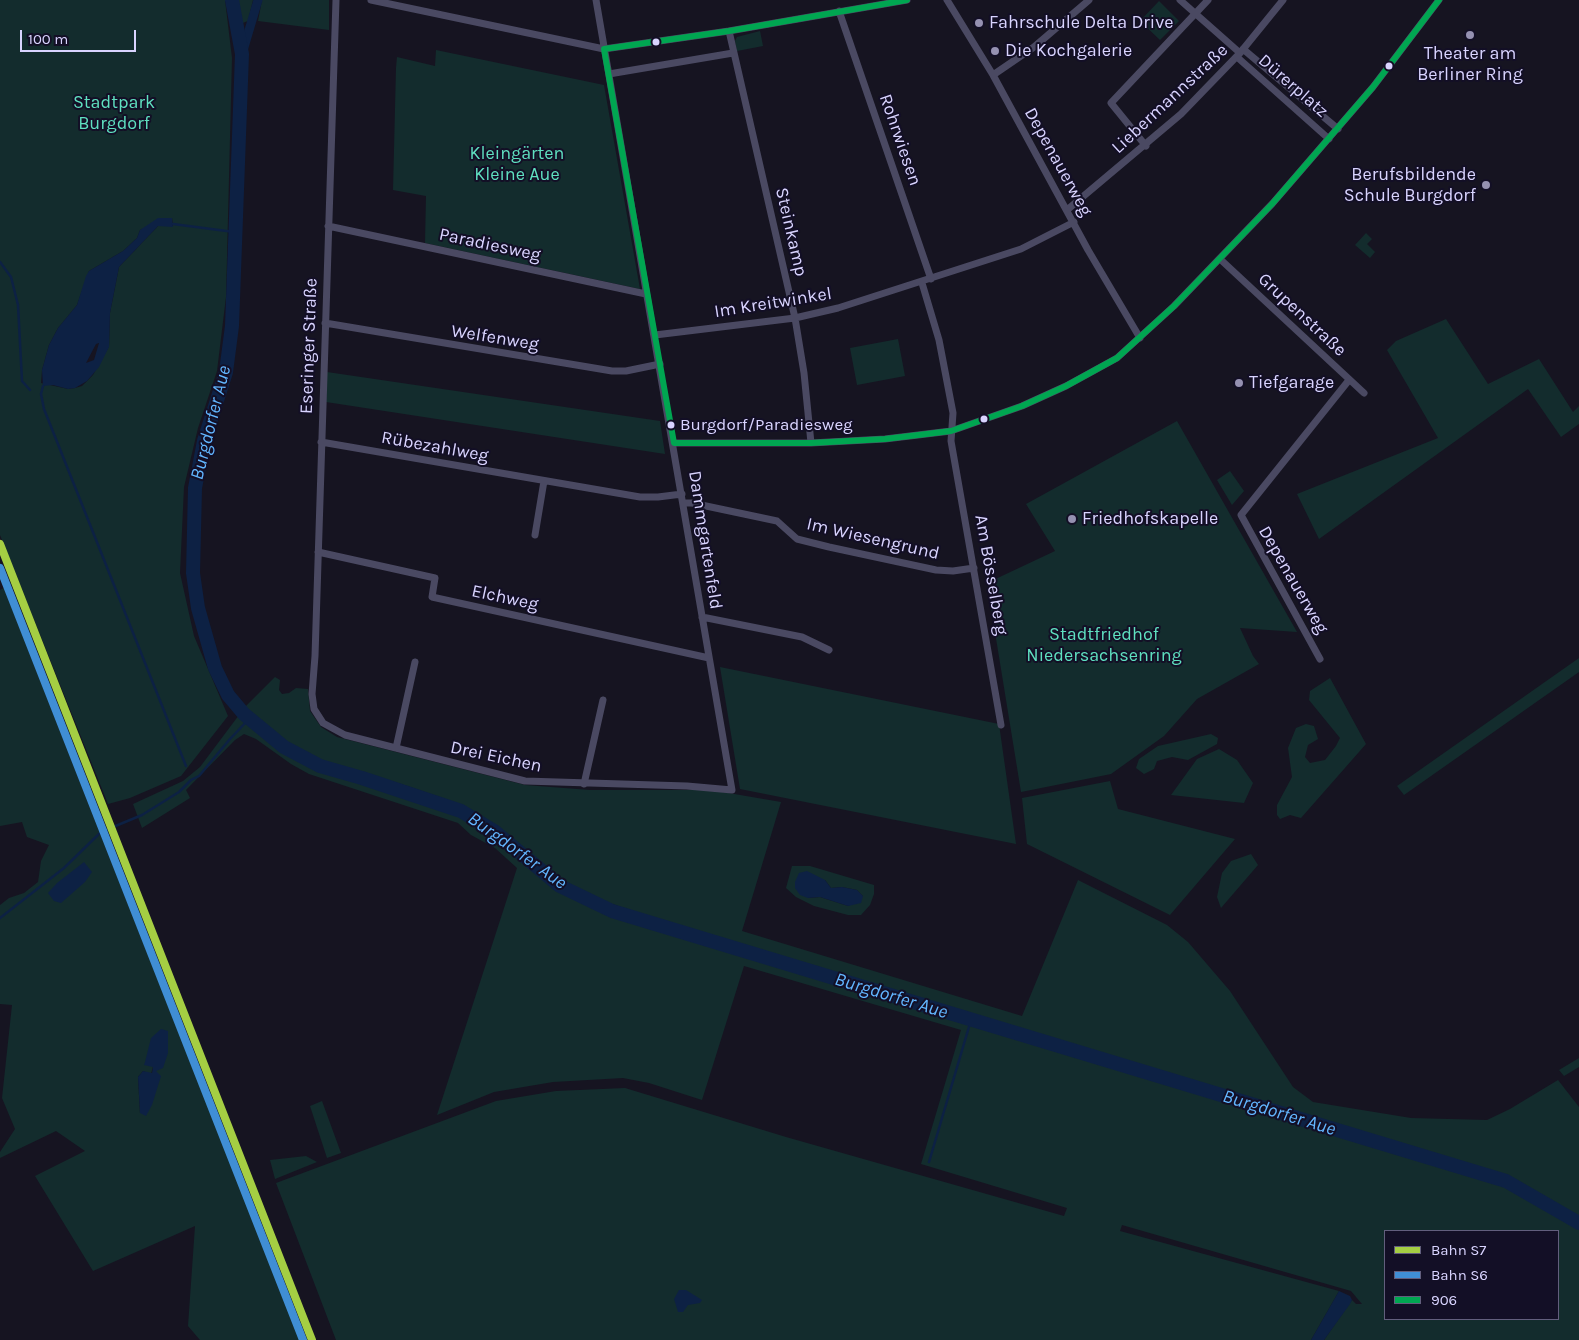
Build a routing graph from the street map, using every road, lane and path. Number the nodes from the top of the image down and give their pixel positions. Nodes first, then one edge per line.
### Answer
1 (336, 0) edge
2 (371, 0) edge
3 (596, 0) edge
4 (907, 0) edge
5 (947, 0) edge
6 (1089, 0) edge
7 (1180, 0) edge
8 (1208, 0) edge
9 (1283, 0) edge
10 (1439, 0) edge
11 (839, 11) junction
12 (1196, 14) junction
13 (729, 31) junction
14 (604, 49) junction
15 (733, 53) junction
16 (1240, 53) junction
17 (609, 74) junction
18 (993, 75) junction
19 (1338, 129) junction
20 (1329, 139) junction
21 (1146, 146) junction
22 (1067, 210) junction
23 (1074, 222) junction
24 (328, 226) junction
25 (1220, 259) junction
26 (932, 279) junction
27 (922, 283) junction
28 (646, 294) junction
29 (795, 318) junction
30 (325, 323) junction
31 (655, 335) junction
32 (1140, 338) junction
33 (660, 364) junction
34 (1349, 380) junction
35 (1364, 393) dead end
36 (952, 431) junction
37 (321, 442) junction
38 (674, 443) junction
39 (812, 443) junction
40 (544, 481) junction
41 (682, 494) junction
42 (684, 503) junction
43 (535, 534) dead end
44 (318, 552) junction
45 (974, 568) junction
46 (702, 616) junction
47 (829, 650) dead end
48 (709, 658) junction
49 (1320, 659) dead end
50 (415, 662) dead end
51 (312, 694) joint
52 (603, 700) dead end
53 (1001, 725) dead end
54 (396, 748) junction
55 (584, 784) junction
56 (732, 790) joint

1 - 24 street, Eseringer Straße
2 - 14 street
3 - 14 street, Dammgartenfeld
4 - 11 street
5 - 18 street, Depenauerweg
6 - 18 street
7 - 12 street
8 - 12 street
9 - 16 street, Liebermannstraße
10 - 19 street
11 - 13 street
11 - 26 street, Rohrwiesen
12 - 16 street
12 - 21 street
13 - 14 street
13 - 15 street, Steinkamp
14 - 17 street, Dammgartenfeld
15 - 17 street
15 - 29 street, Steinkamp
16 - 19 street, Dürerplatz
16 - 20 street, Dürerplatz
16 - 21 street, Liebermannstraße
17 - 28 street, Dammgartenfeld
18 - 22 street, Depenauerweg
19 - 20 street
20 - 25 street
21 - 22 street, Liebermannstraße
22 - 23 street, Depenauerweg
23 - 26 street, Im Kreitwinkel
23 - 32 street, Depenauerweg
24 - 28 street, Paradiesweg
24 - 30 street, Eseringer Straße
25 - 32 street
25 - 34 street, Grupenstraße
26 - 27 street, Im Kreitwinkel
27 - 29 street, Im Kreitwinkel
27 - 36 street, Am Bösselberg
28 - 31 street, Dammgartenfeld
29 - 31 street, Im Kreitwinkel
29 - 39 street, Steinkamp
30 - 33 street, Welfenweg
30 - 37 street, Eseringer Straße
31 - 33 street, Dammgartenfeld
32 - 36 street
33 - 38 street, Dammgartenfeld
34 - 35 street, Grupenstraße
34 - 49 street, Depenauerweg
36 - 39 street
36 - 45 street, Am Bösselberg
37 - 40 street, Rübezahlweg
37 - 44 street, Eseringer Straße
38 - 39 street
38 - 41 street, Dammgartenfeld
40 - 41 street, Rübezahlweg
40 - 43 street
41 - 42 street, Dammgartenfeld
42 - 45 street, Im Wiesengrund
42 - 46 street, Dammgartenfeld
44 - 48 street, Elchweg
44 - 51 street, Eseringer Straße
45 - 53 street, Am Bösselberg
46 - 47 street
46 - 48 street, Dammgartenfeld
48 - 56 street, Dammgartenfeld
50 - 54 street
51 - 54 street, Drei Eichen
52 - 55 street
54 - 55 street, Drei Eichen
55 - 56 street, Drei Eichen

